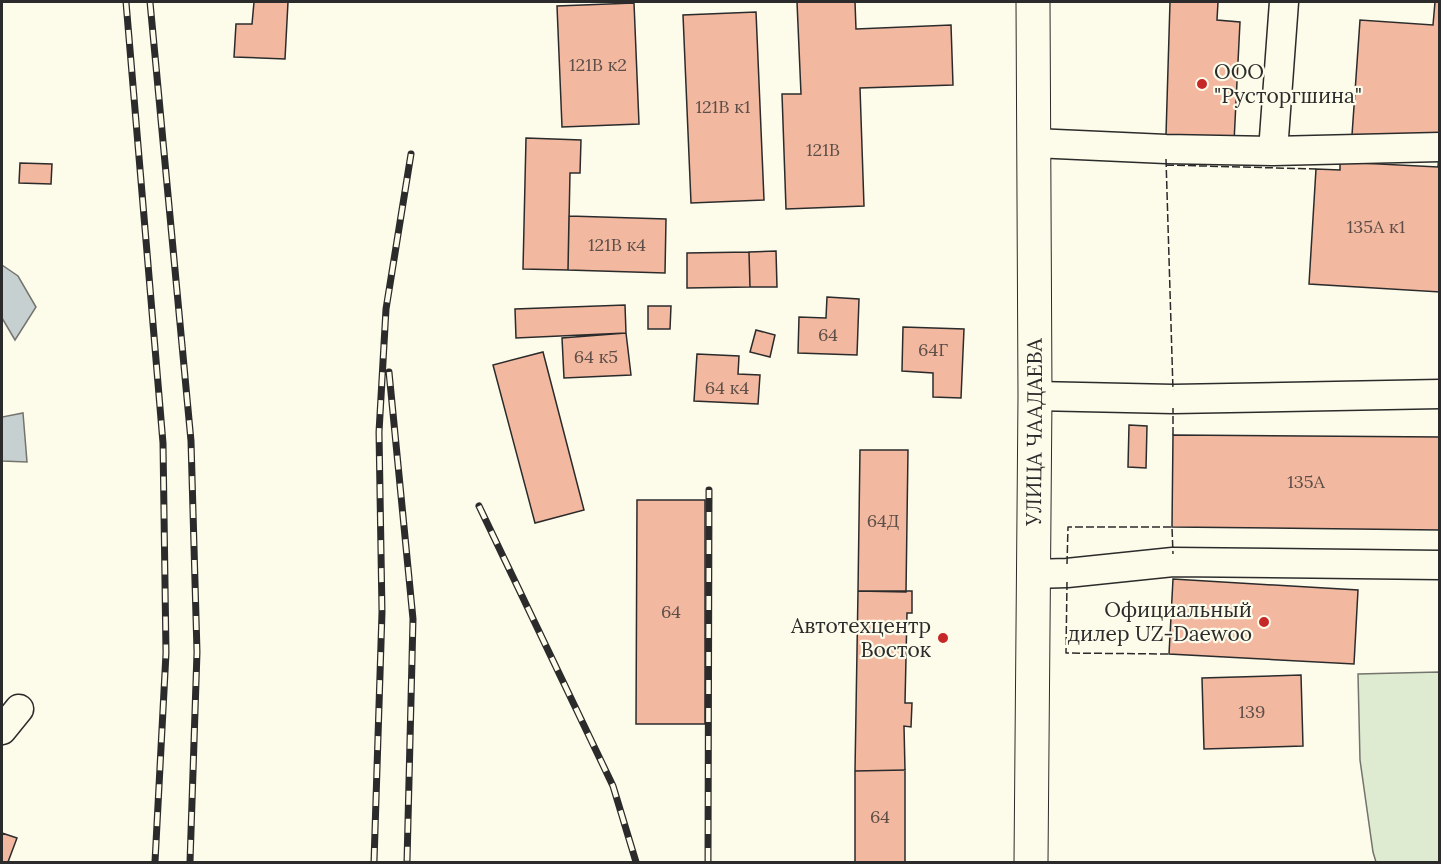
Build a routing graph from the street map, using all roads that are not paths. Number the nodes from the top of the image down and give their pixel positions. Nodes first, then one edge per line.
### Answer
1 (1033, 2) edge
2 (1284, 2) edge
3 (1034, 143) junction
4 (1440, 147) edge
5 (1273, 151) junction
6 (1440, 394) edge
7 (1035, 396) junction
8 (1440, 565) edge
9 (1033, 574) junction
10 (1031, 862) edge

1 - 3 main road, УЛИЦА ЧААДАЕВА
2 - 5 lane
3 - 5 lane
3 - 7 main road, УЛИЦА ЧААДАЕВА
4 - 5 lane
6 - 7 lane
7 - 9 main road, УЛИЦА ЧААДАЕВА
8 - 9 lane
9 - 10 main road, УЛИЦА ЧААДАЕВА

